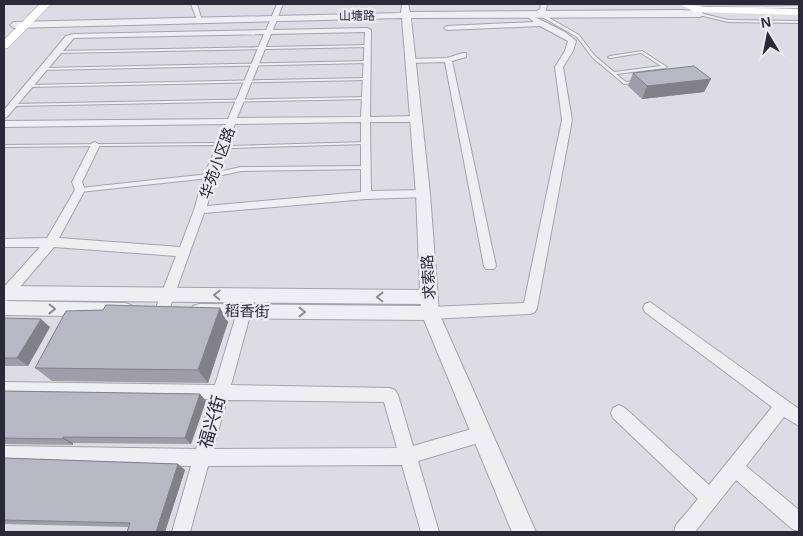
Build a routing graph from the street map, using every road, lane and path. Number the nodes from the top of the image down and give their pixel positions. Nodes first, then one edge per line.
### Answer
1 (36, 4) edge
2 (46, 4) edge
3 (194, 4) edge
4 (280, 4) edge
5 (684, 4) edge
6 (799, 7) edge
7 (542, 9) edge
8 (696, 9) edge
9 (405, 10) edge
10 (799, 12) edge
11 (799, 16) edge
12 (276, 17) junction
13 (199, 19) junction
14 (799, 22) edge
15 (21, 23) junction
16 (541, 24) junction
17 (447, 28) dead end
18 (269, 32) junction
19 (4, 35) edge
20 (4, 46) edge
21 (369, 46) junction
22 (262, 48) junction
23 (56, 52) junction
24 (463, 56) dead end
25 (610, 57) dead end
26 (448, 60) junction
27 (410, 61) junction
28 (368, 62) junction
29 (256, 64) junction
30 (665, 67) junction
31 (43, 69) junction
32 (673, 72) edge
33 (613, 73) junction
34 (367, 79) junction
35 (249, 80) junction
36 (643, 81) edge
37 (28, 86) junction
38 (367, 98) junction
39 (241, 99) junction
40 (12, 104) junction
41 (4, 115) edge
42 (416, 119) junction
43 (366, 120) junction
44 (232, 121) junction
45 (4, 124) edge
46 (365, 144) junction
47 (95, 145) junction
48 (4, 146) edge
49 (222, 146) junction
50 (366, 168) junction
51 (209, 176) junction
52 (80, 190) junction
53 (423, 194) junction
54 (366, 195) junction
55 (200, 210) junction
56 (51, 242) junction
57 (4, 243) edge
58 (184, 252) junction
59 (490, 266) dead end
60 (4, 297) edge
61 (165, 302) junction
62 (429, 305) junction
63 (650, 308) dead end
64 (244, 312) junction
65 (4, 389) edge
66 (221, 393) junction
67 (782, 406) junction
68 (619, 413) dead end
69 (799, 418) edge
70 (482, 434) junction
71 (4, 454) edge
72 (408, 456) junction
73 (202, 458) junction
74 (734, 467) junction
75 (710, 498) junction
76 (799, 522) edge
77 (181, 532) edge
78 (430, 532) edge
79 (524, 532) edge
80 (683, 532) edge

1 - 15 main road
2 - 15 main road
3 - 13 street
4 - 12 street, 华苑小区路
5 - 8 main road
6 - 8 lane
7 - 8 street, 山塘路
7 - 9 street, 山塘路
7 - 16 street
7 - 33 lane
8 - 10 main road
8 - 11 main road
8 - 14 lane
9 - 12 street, 山塘路
9 - 27 street, 求索路
12 - 13 street, 山塘路
12 - 18 street, 华苑小区路
13 - 15 street, 山塘路
15 - 19 main road
15 - 20 main road
16 - 17 street
16 - 62 street
18 - 21 street
18 - 22 street, 华苑小区路
18 - 23 street
21 - 22 lane
21 - 28 street
22 - 23 lane
22 - 29 street, 华苑小区路
23 - 31 street
24 - 26 street
25 - 30 lane
26 - 27 street
26 - 59 street
27 - 42 street, 求索路
28 - 29 lane
28 - 34 street
29 - 31 lane
29 - 35 street, 华苑小区路
30 - 32 lane
30 - 33 lane
31 - 37 street
33 - 36 lane
34 - 35 lane
34 - 38 street
35 - 37 lane
35 - 39 street, 华苑小区路
37 - 40 street
38 - 39 lane
38 - 43 street
39 - 40 lane
39 - 44 street, 华苑小区路
40 - 41 street
42 - 43 street
42 - 53 street, 求索路
43 - 44 street
43 - 46 street
44 - 45 street
44 - 49 street, 华苑小区路
46 - 49 lane
46 - 50 street
47 - 48 lane
47 - 49 lane
47 - 52 street
49 - 51 street, 华苑小区路
50 - 51 lane
50 - 54 street
51 - 52 lane
51 - 55 street, 华苑小区路
52 - 56 street
53 - 54 street
53 - 62 street, 求索路
54 - 55 street
55 - 58 street, 华苑小区路
56 - 57 street
56 - 58 street
56 - 60 street
58 - 61 street, 华苑小区路
60 - 61 street, 稻香街
62 -> 61 street
61 - 64 street, 稻香街
64 -> 62 street, 稻香街
62 - 70 street, 求索路
63 - 67 street
64 - 66 street, 福兴街
65 - 66 street
66 - 72 street
66 - 73 street, 福兴街
67 - 69 street
67 - 74 street
68 - 75 street
70 - 72 street
70 - 79 street, 求索路
71 - 73 street
72 - 73 street
72 - 78 street
73 - 77 street, 福兴街
74 - 75 street
74 - 76 street
75 - 80 street

